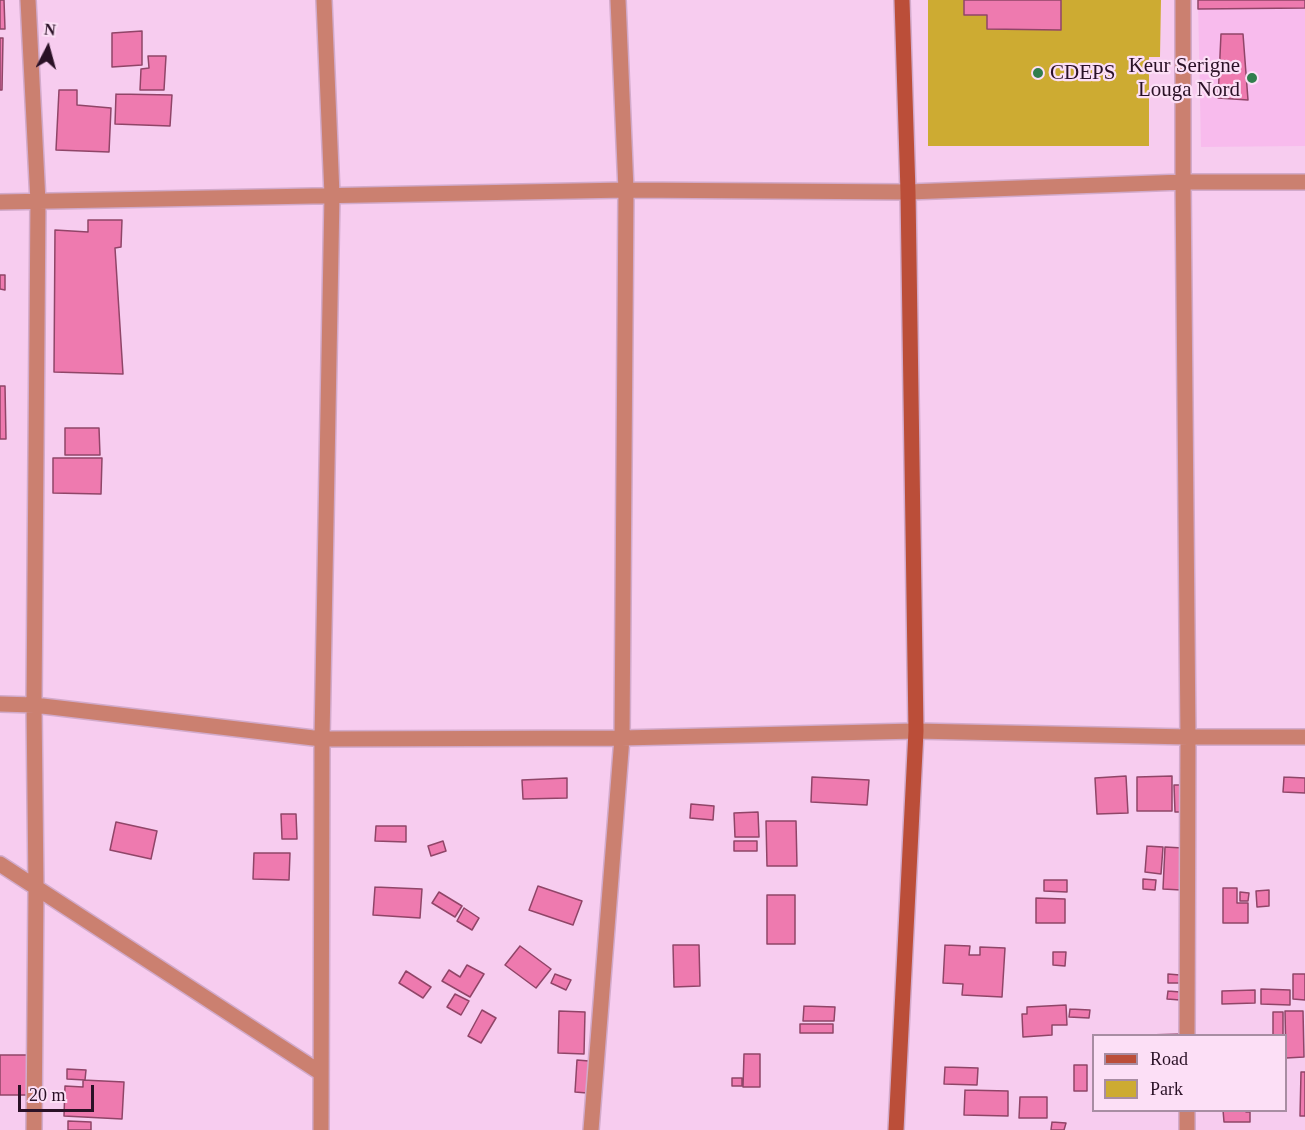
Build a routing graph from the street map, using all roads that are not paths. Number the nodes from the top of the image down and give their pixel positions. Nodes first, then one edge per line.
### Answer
1 (28, 0) edge
2 (324, 0) edge
3 (618, 0) edge
4 (902, 0) edge
5 (1183, 0) edge
6 (1183, 182) junction
7 (1305, 182) edge
8 (626, 190) junction
9 (908, 192) junction
10 (332, 195) junction
11 (0, 201) edge
12 (38, 202) junction
13 (0, 704) edge
14 (34, 705) junction
15 (916, 731) junction
16 (1188, 737) junction
17 (1305, 737) edge
18 (622, 738) junction
19 (322, 739) junction
20 (0, 864) edge
21 (36, 888) junction
22 (1188, 1034) edge
23 (321, 1073) junction
24 (1187, 1112) edge
25 (34, 1130) edge
26 (321, 1130) edge
27 (591, 1130) edge
28 (896, 1130) edge
29 (1187, 1130) edge

1 - 12 street
2 - 10 street
3 - 8 street
4 - 9 street
5 - 6 street
6 - 7 street
6 - 9 street
6 - 16 street
8 - 9 street
8 - 10 street
8 - 18 street
9 - 15 street
10 - 12 street
10 - 19 street
11 - 12 street
12 - 14 street
13 - 14 street
14 - 19 street
14 - 21 street
15 - 16 street
15 - 18 street
15 - 28 street
16 - 17 street
16 - 22 street
18 - 19 street
18 - 27 street
19 - 23 street
20 - 21 street
21 - 23 street
21 - 25 street
23 - 26 street
24 - 29 street

